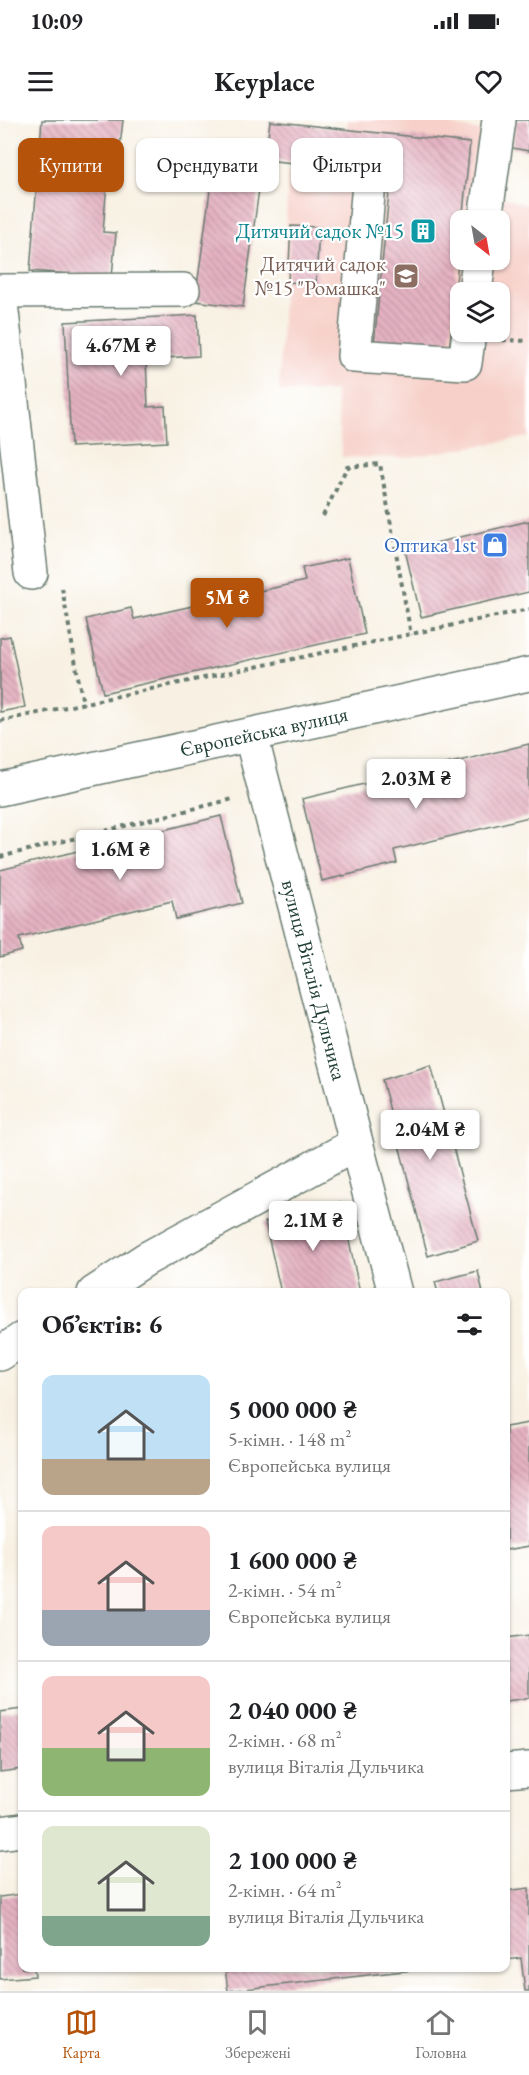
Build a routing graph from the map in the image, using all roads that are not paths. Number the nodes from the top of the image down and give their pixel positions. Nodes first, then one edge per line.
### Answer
1 (499, 120) edge
2 (368, 195) dead end
3 (486, 210) edge
4 (183, 290) dead end
5 (0, 292) edge
6 (468, 342) edge
7 (46, 577) road end
8 (529, 674) edge
9 (251, 736) junction
10 (0, 789) edge
11 (356, 1144) junction
12 (102, 1288) edge
13 (394, 1288) edge
14 (18, 1342) edge
15 (0, 1354) edge
16 (529, 1769) edge
17 (510, 1771) edge
18 (18, 1831) edge
19 (0, 1833) edge

1 - 3 street
2 - 6 street
4 - 5 street
5 - 7 street
8 - 9 street, Європейська вулиця
9 - 10 street, Європейська вулиця
9 - 11 street, вулиця Віталія Дульчика
11 - 12 street
11 - 13 street, вулиця Віталія Дульчика
14 - 15 street
16 - 17 street
18 - 19 street

